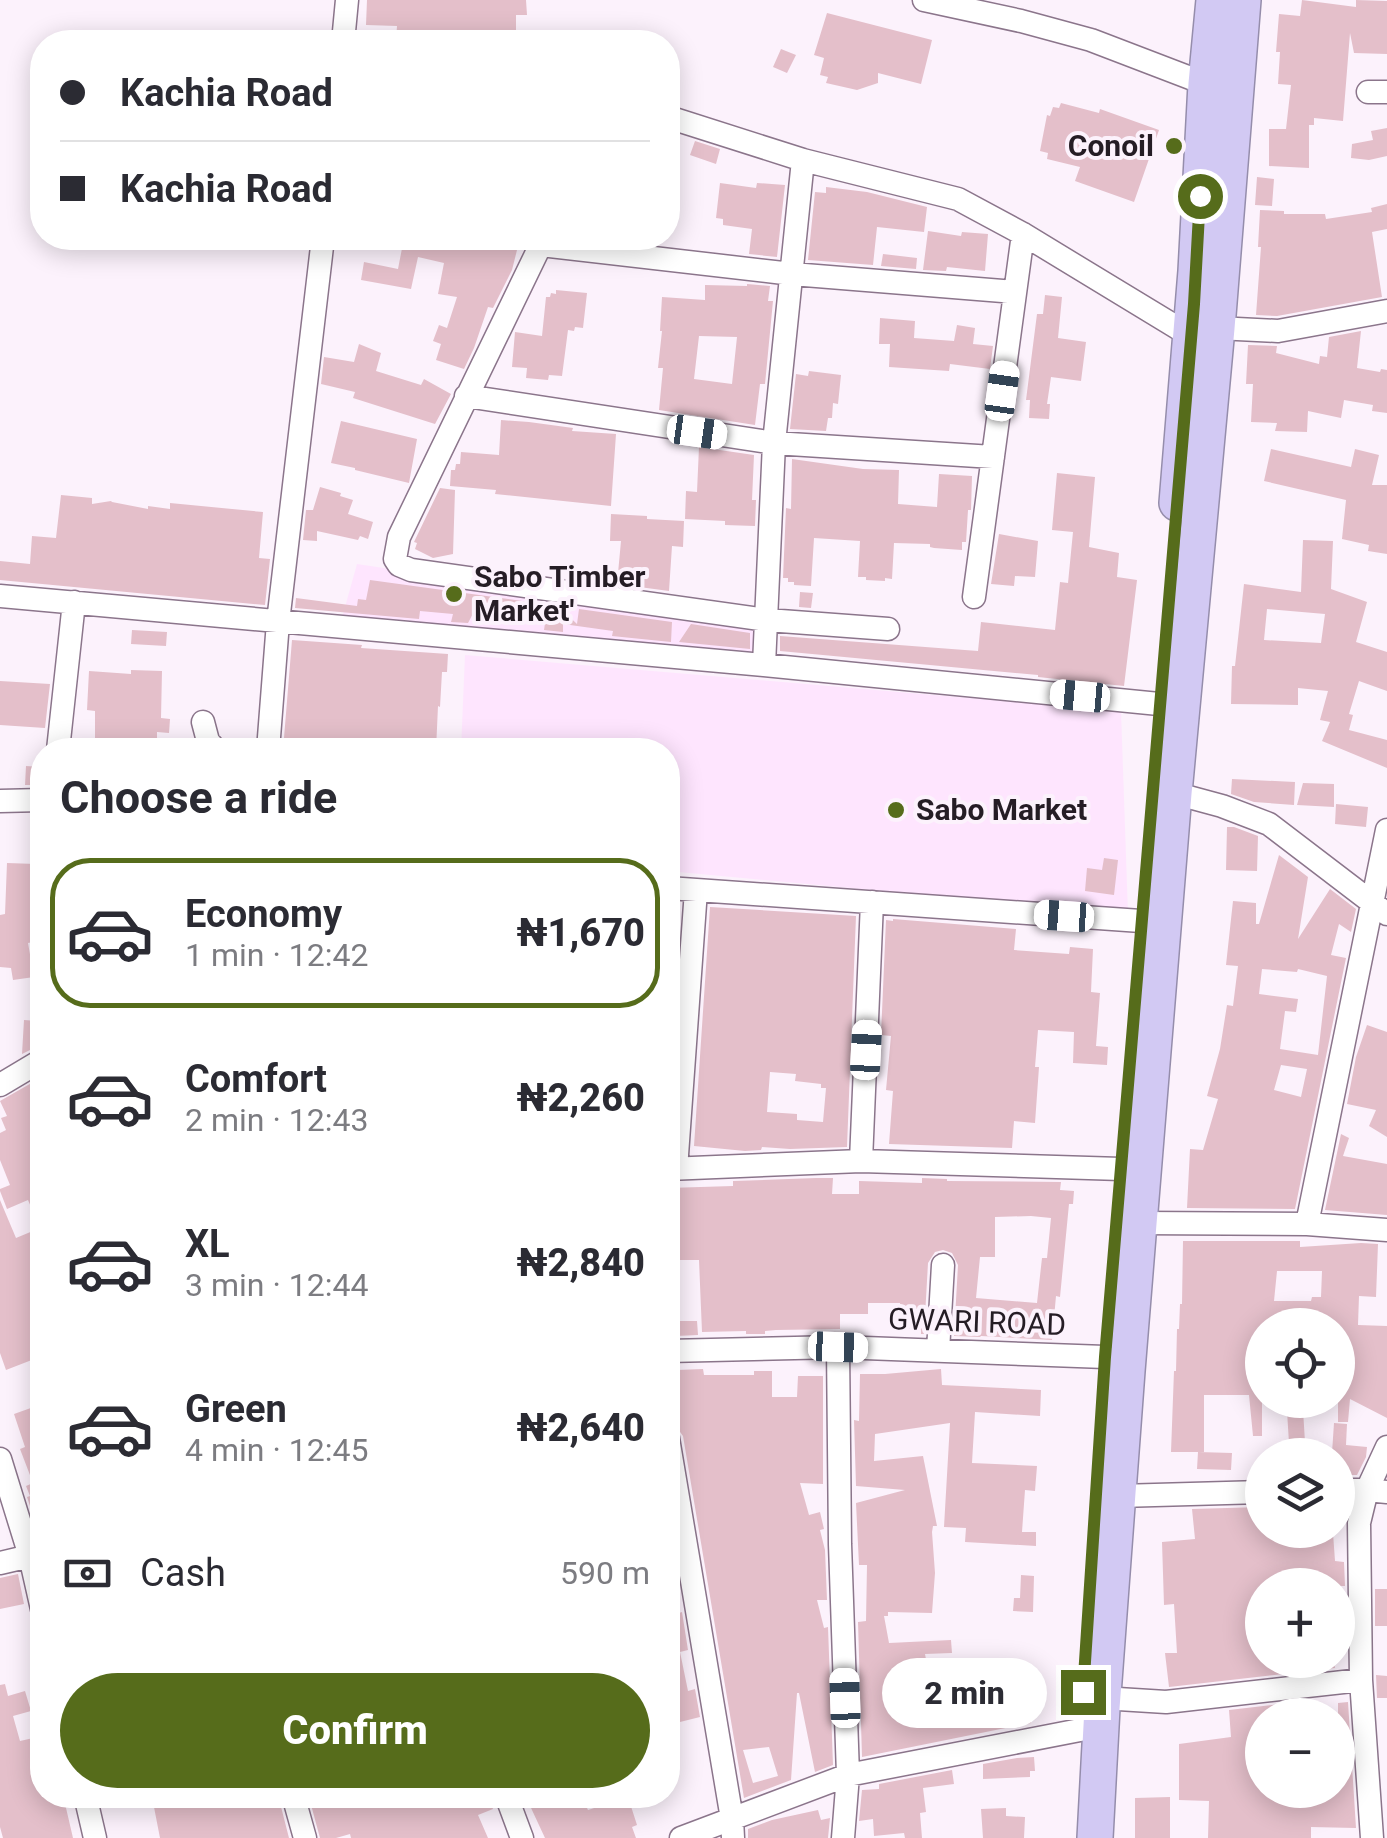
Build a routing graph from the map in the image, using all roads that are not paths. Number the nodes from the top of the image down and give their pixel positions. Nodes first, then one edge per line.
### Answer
1 (347, 0) edge
2 (924, 0) edge
3 (1214, 0) edge
4 (1243, 0) edge
5 (344, 30) edge
6 (1206, 84) junction
7 (680, 121) edge
8 (803, 160) junction
9 (1023, 234) junction
10 (322, 250) edge
11 (539, 250) edge
12 (611, 250) edge
13 (1209, 272) junction
14 (792, 274) junction
15 (1015, 292) junction
16 (1387, 311) edge
17 (1204, 332) junction
18 (466, 396) junction
19 (774, 443) junction
20 (992, 458) junction
21 (0, 596) edge
22 (974, 597) dead end
23 (74, 602) junction
24 (767, 620) junction
25 (278, 622) junction
26 (888, 629) dead end
27 (764, 664) junction
28 (1159, 704) junction
29 (204, 722) dead end
30 (59, 738) edge
31 (207, 738) edge
32 (269, 738) edge
33 (1174, 793) junction
34 (30, 800) edge
35 (0, 801) edge
36 (1387, 830) edge
37 (680, 889) edge
38 (696, 890) junction
39 (872, 902) junction
40 (1379, 908) edge
41 (1141, 921) junction
42 (30, 1067) edge
43 (680, 1076) edge
44 (0, 1085) edge
45 (861, 1162) junction
46 (680, 1169) edge
47 (1120, 1169) junction
48 (1139, 1222) junction
49 (1307, 1224) junction
50 (1387, 1230) edge
51 (943, 1266) dead end
52 (838, 1347) junction
53 (680, 1350) edge
54 (938, 1351) junction
55 (1105, 1357) junction
56 (1387, 1447) edge
57 (0, 1459) edge
58 (1377, 1491) edge
59 (1245, 1492) edge
60 (1118, 1496) junction
61 (680, 1510) edge
62 (30, 1537) edge
63 (30, 1554) edge
64 (0, 1562) edge
65 (1361, 1680) junction
66 (1102, 1698) junction
67 (1080, 1730) junction
68 (848, 1775) junction
69 (88, 1808) edge
70 (296, 1808) edge
71 (511, 1808) edge
72 (733, 1829) edge
73 (95, 1838) edge
74 (304, 1838) edge
75 (522, 1838) edge
76 (681, 1838) edge
77 (843, 1838) edge
78 (1075, 1838) edge
79 (1095, 1838) edge
80 (1372, 1838) edge

1 - 5 street
2 - 6 street
3 - 6 highway
4 - 13 highway
6 - 13 highway
7 - 8 street
8 - 9 street
8 - 14 street
9 - 15 street
9 - 17 street
10 - 25 street
11 - 18 street
12 - 14 street
13 - 17 highway
14 - 15 street
14 - 19 street
15 - 20 street
16 - 17 street
17 - 28 highway
17 - 33 highway
18 - 19 street
18 - 24 street
19 - 20 street
19 - 24 street
20 - 22 street
21 - 23 street
23 - 25 street
23 - 30 street
24 - 26 street
24 - 27 street
25 - 27 street
25 - 32 street
27 - 28 street
28 - 41 highway
29 - 31 street
33 - 40 street
33 - 48 highway
34 - 35 street
36 - 40 street
37 - 38 street
38 - 39 street
38 - 43 street
39 - 41 street
39 - 45 street
40 - 49 street
41 - 47 highway
42 - 44 street
45 - 46 street
45 - 47 street
47 - 55 highway
48 - 49 street
48 - 60 highway
49 - 50 street
51 - 54 street
52 - 53 street, GWARI ROAD
52 - 54 street, GWARI ROAD
52 - 68 street
54 - 55 street, GWARI ROAD
55 - 67 highway
56 - 58 street
57 - 62 street
58 - 65 street
59 - 60 street
60 - 66 highway
61 - 72 street
63 - 64 street
65 - 66 street
65 - 80 street
66 - 79 highway
67 - 68 street
67 - 78 highway
68 - 72 street
68 - 77 street
69 - 73 street
70 - 74 street
71 - 75 street
72 - 76 street

